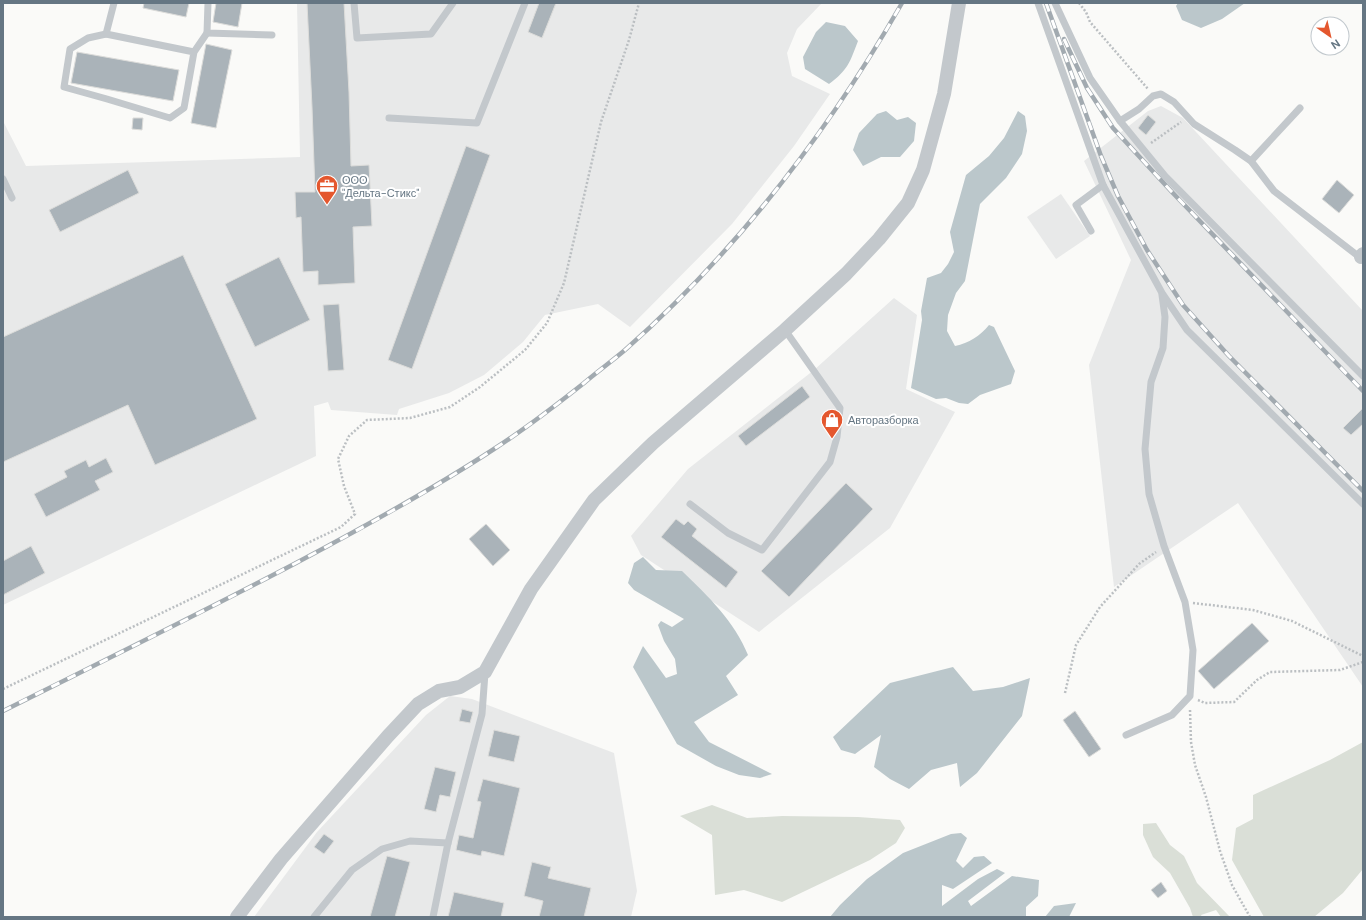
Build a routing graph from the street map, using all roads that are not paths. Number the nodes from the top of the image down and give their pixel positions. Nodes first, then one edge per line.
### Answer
1 (114, 3) edge
2 (208, 3) edge
3 (354, 3) edge
4 (453, 3) edge
5 (525, 3) edge
6 (959, 3) edge
7 (1038, 3) edge
8 (1055, 3) edge
9 (206, 33) junction
10 (106, 34) junction
11 (272, 35) dead end
12 (194, 52) junction
13 (1300, 108) dead end
14 (389, 118) dead end
15 (1120, 121) junction
16 (1251, 161) junction
17 (3, 179) edge
18 (1104, 185) junction
19 (12, 198) dead end
20 (1091, 231) dead end
21 (1362, 257) edge
22 (1162, 293) junction
23 (785, 330) junction
24 (1363, 376) edge
25 (690, 504) dead end
26 (1363, 504) edge
27 (484, 672) junction
28 (1126, 735) dead end
29 (448, 843) junction
30 (236, 917) edge
31 (314, 917) edge
32 (433, 917) edge

1 - 10 lane
2 - 9 lane
3 - 4 lane
5 - 14 lane
6 - 23 street
7 - 18 lane
8 - 15 lane
9 - 11 lane
9 - 12 lane
10 - 12 lane
10 - 12 lane
13 - 16 lane
15 - 16 lane
15 - 24 lane
16 - 21 lane
17 - 19 lane
18 - 20 lane
18 - 22 lane
22 - 26 lane
22 - 28 lane
23 - 25 lane
23 - 27 street
27 - 29 lane
27 - 30 street
29 - 31 lane
29 - 32 lane

